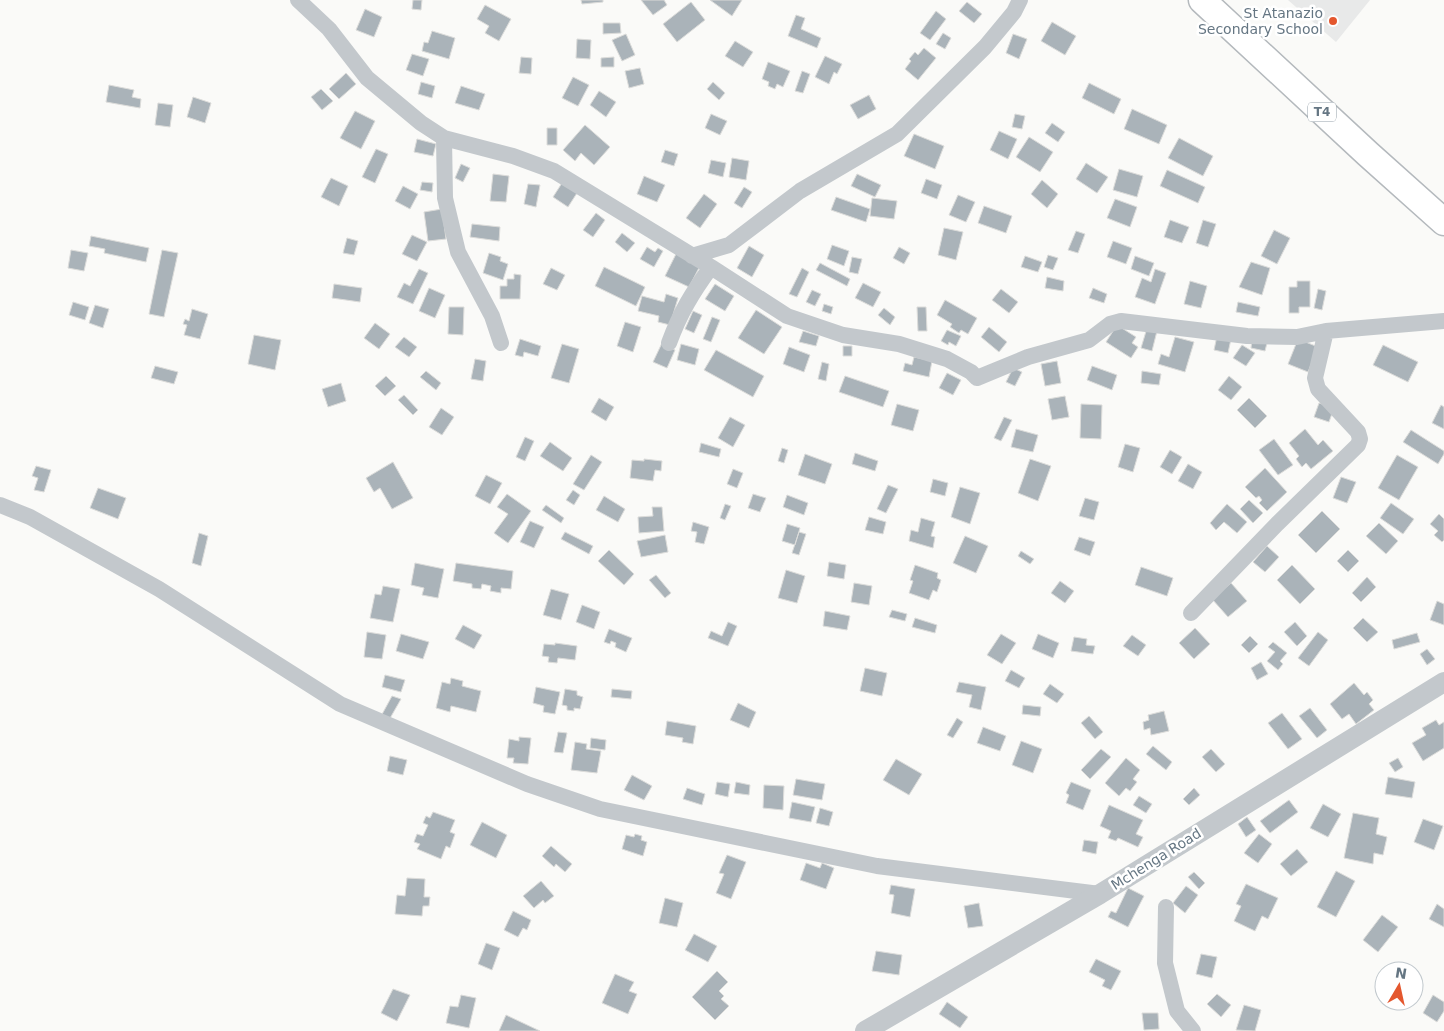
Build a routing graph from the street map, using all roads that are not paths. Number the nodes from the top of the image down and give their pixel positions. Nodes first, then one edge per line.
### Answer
1 (298, 0) edge
2 (1020, 0) edge
3 (1202, 0) edge
4 (444, 138) junction
5 (1444, 222) edge
6 (692, 256) junction
7 (711, 267) junction
8 (1444, 321) edge
9 (1326, 331) junction
10 (501, 343) dead end
11 (669, 343) dead end
12 (0, 505) edge
13 (1191, 613) dead end
14 (1444, 682) edge
15 (1100, 894) junction
16 (1166, 907) dead end
17 (865, 1031) edge
18 (1192, 1031) edge

1 - 4 street
2 - 6 street
3 - 5 highway, T4
4 - 6 street
4 - 10 street
6 - 7 street
7 - 9 street
7 - 11 street
8 - 9 street
9 - 13 street
12 - 15 street
14 - 15 street, Mchenga Road
15 - 17 street, Mchenga Road
16 - 18 street

